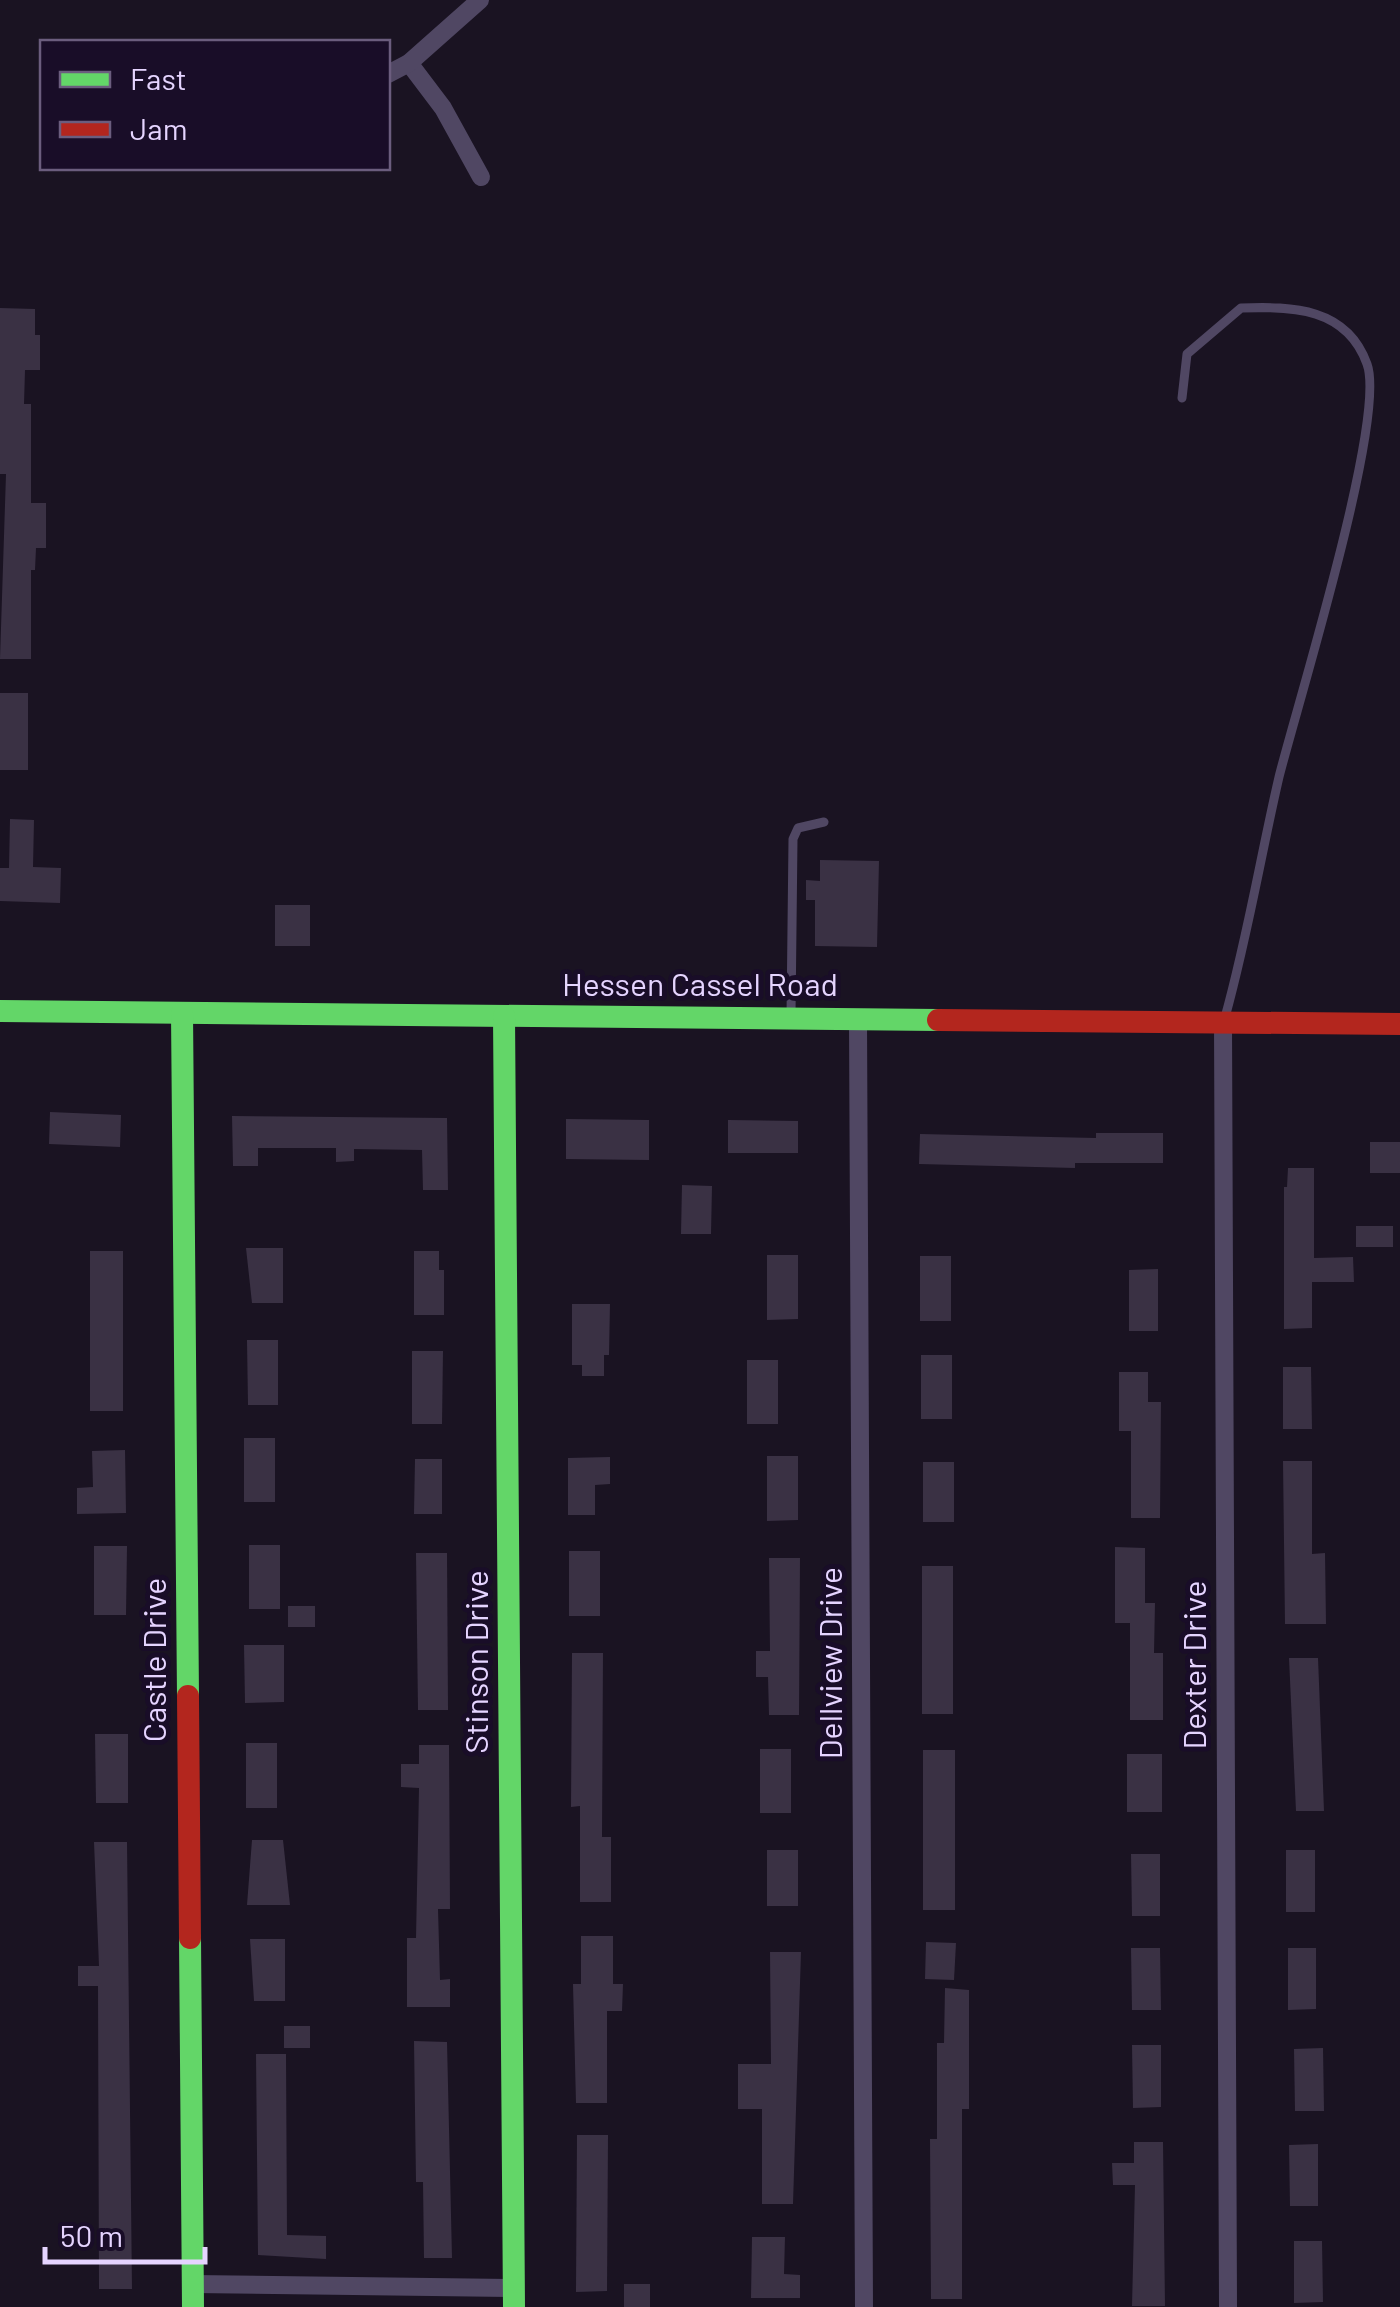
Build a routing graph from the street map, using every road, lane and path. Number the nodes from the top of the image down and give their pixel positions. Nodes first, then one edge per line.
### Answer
1 (480, 0) edge
2 (409, 63) junction
3 (390, 73) edge
4 (481, 177) dead end
5 (1182, 398) dead end
6 (824, 822) dead end
7 (0, 1012) edge
8 (182, 1013) junction
9 (504, 1016) junction
10 (791, 1018) junction
11 (858, 1019) junction
12 (1223, 1023) junction
13 (1400, 1024) edge
14 (193, 2296) edge
15 (514, 2297) edge
16 (864, 2307) edge
17 (1228, 2307) edge

1 - 2 street
2 - 3 street
2 - 4 street
5 - 12 lane
6 - 10 lane
7 - 8 street, Hessen Cassel Road
8 - 9 street, Hessen Cassel Road
8 - 14 street, Castle Drive
9 - 10 street, Hessen Cassel Road
9 - 15 street, Stinson Drive
10 - 11 street, Hessen Cassel Road
11 - 12 street, Hessen Cassel Road
11 - 16 street, Dellview Drive
12 - 13 street, Hessen Cassel Road
12 - 17 street, Dexter Drive
14 - 15 street

